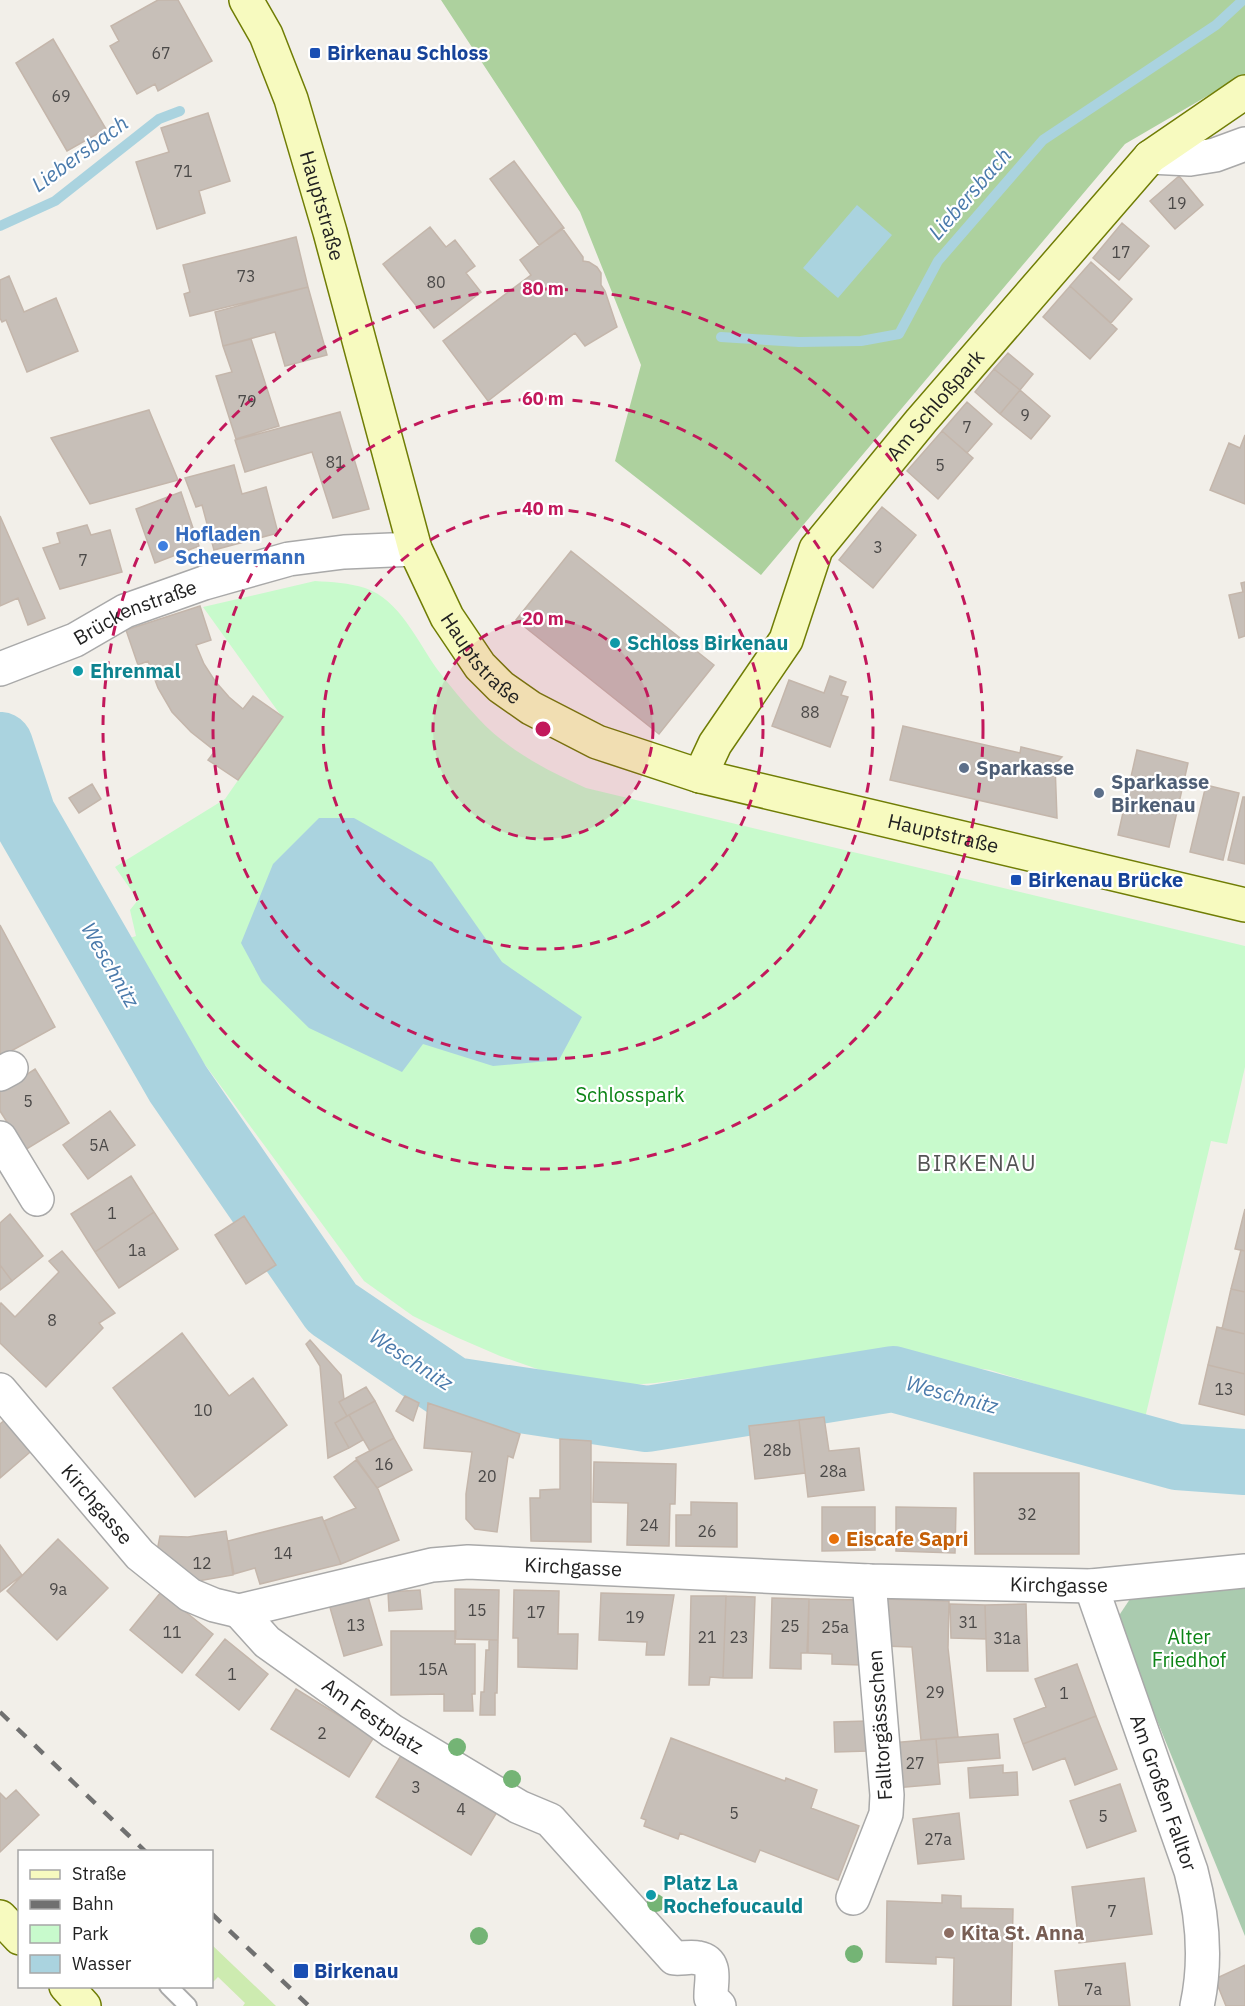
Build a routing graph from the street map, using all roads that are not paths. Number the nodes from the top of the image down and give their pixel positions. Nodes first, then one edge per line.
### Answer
1 (246, 0) edge
2 (1245, 92) edge
3 (1245, 144) edge
4 (1150, 158) junction
5 (415, 549) junction
6 (0, 669) edge
7 (700, 776) junction
8 (1245, 906) edge
9 (0, 1138) edge
10 (37, 1199) dead end
11 (0, 1390) edge
12 (1245, 1571) edge
13 (869, 1581) junction
14 (1091, 1586) junction
15 (239, 1611) junction
16 (853, 1898) dead end
17 (68, 1988) edge
18 (170, 1988) edge
19 (84, 2006) edge
20 (188, 2006) edge
21 (718, 2006) edge
22 (1197, 2006) edge

1 - 5 main road, Hauptstraße
2 - 4 main road, Am Schloßpark
3 - 4 street
4 - 7 main road, Am Schloßpark
5 - 6 street, Brückenstraße
5 - 7 main road, Hauptstraße
7 - 8 main road, Hauptstraße
9 - 10 street
11 - 15 street, Kirchgasse
12 - 14 street, Kirchgasse
13 - 14 street, Kirchgasse
13 - 15 street, Kirchgasse
13 - 16 street, Falltorgässschen
14 - 22 street, Am Großen Falltor
15 - 21 street, Am Festplatz
17 - 19 main road
18 - 20 lane

